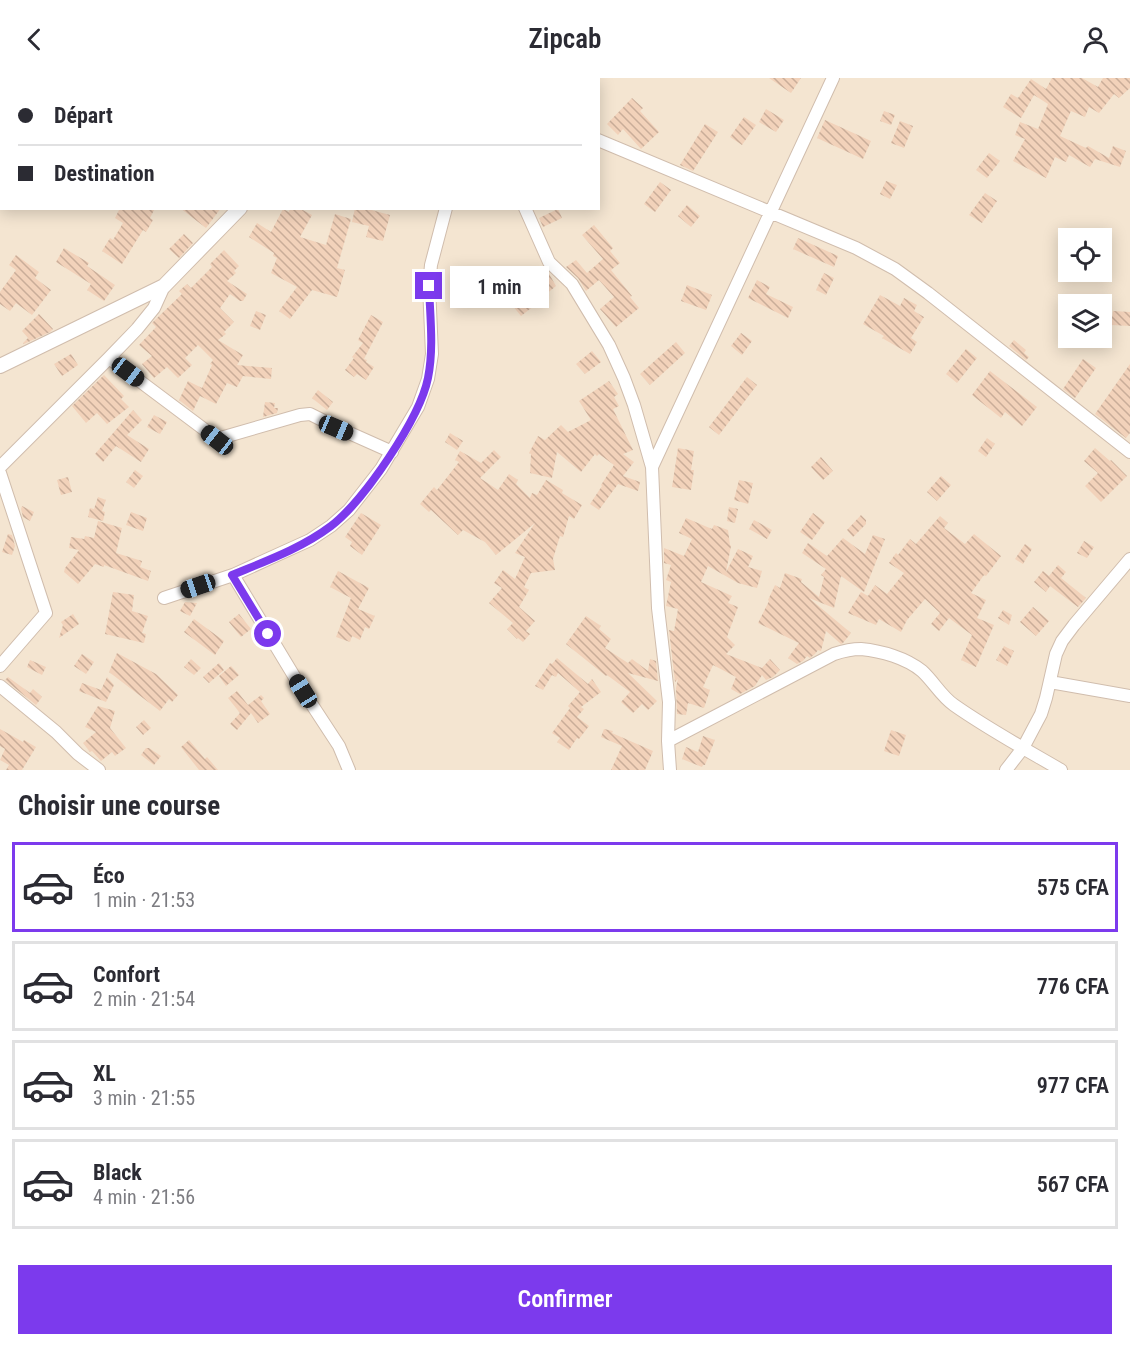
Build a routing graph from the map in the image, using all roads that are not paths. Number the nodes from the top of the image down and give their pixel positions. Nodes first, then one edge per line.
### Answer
1 (833, 78) edge
2 (600, 141) edge
3 (238, 210) edge
4 (445, 210) edge
5 (526, 210) edge
6 (771, 211) junction
7 (164, 286) junction
8 (109, 358) junction
9 (0, 366) edge
10 (392, 452) junction
11 (1130, 452) edge
12 (0, 466) edge
13 (652, 467) junction
14 (0, 473) edge
15 (1130, 559) edge
16 (232, 575) junction
17 (164, 598) dead end
18 (0, 666) edge
19 (1050, 682) junction
20 (0, 686) edge
21 (1130, 696) edge
22 (668, 741) junction
23 (1023, 748) junction
24 (99, 770) edge
25 (349, 770) edge
26 (670, 770) edge
27 (1006, 770) edge
28 (1061, 770) edge

1 - 6 street
2 - 6 street
3 - 7 street
4 - 10 street
5 - 13 street
6 - 11 street
6 - 13 street
7 - 8 street
7 - 9 street
8 - 10 street
8 - 12 street
10 - 16 street
13 - 22 street
14 - 18 street
15 - 19 street
16 - 17 street
16 - 25 street
19 - 21 street
19 - 23 street
20 - 24 street
22 - 23 street
22 - 26 street
23 - 27 street
23 - 28 street

